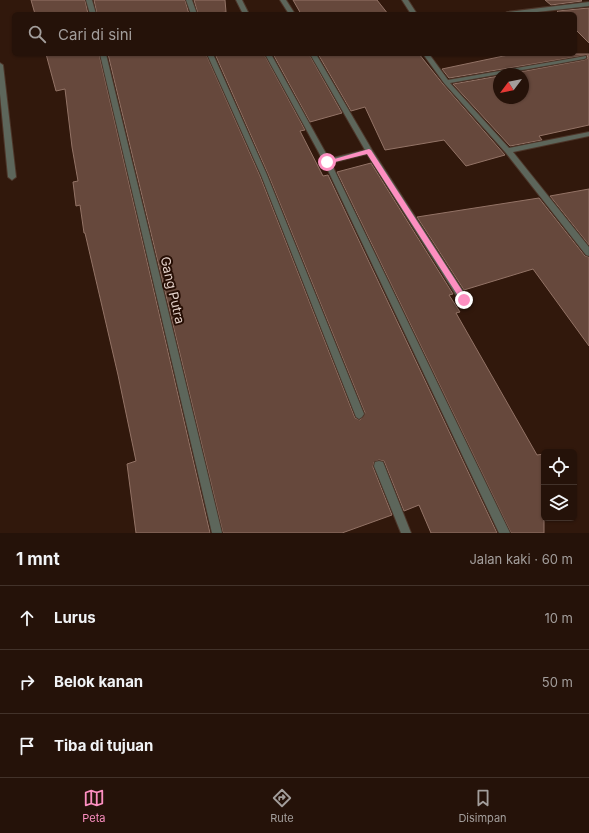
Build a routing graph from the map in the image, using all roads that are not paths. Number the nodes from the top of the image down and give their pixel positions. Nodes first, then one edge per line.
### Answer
1 (89, 0) edge
2 (189, 0) edge
3 (239, 0) edge
4 (283, 0) edge
5 (405, 0) edge
6 (589, 4) edge
7 (92, 12) edge
8 (193, 12) edge
9 (245, 12) edge
10 (291, 12) edge
11 (413, 12) edge
12 (523, 12) edge
13 (103, 56) edge
14 (211, 56) edge
15 (269, 56) edge
16 (314, 56) edge
17 (427, 56) edge
18 (584, 57) dead end
19 (0, 65) edge
20 (446, 82) junction
21 (589, 134) edge
22 (369, 151) junction
23 (508, 151) junction
24 (327, 162) junction
25 (12, 177) dead end
26 (589, 253) edge
27 (464, 300) dead end
28 (359, 414) dead end
29 (379, 466) dead end
30 (217, 533) edge
31 (406, 533) edge
32 (505, 533) edge

1 - 7 street
2 - 8 street
3 - 9 street
4 - 10 street
5 - 11 street
6 - 12 street
13 - 30 street, Gang Putra
14 - 28 street
15 - 24 street
16 - 22 street
17 - 20 street
18 - 20 street
19 - 25 street
20 - 23 street
21 - 23 street
22 - 24 street
22 - 27 street
23 - 26 street
24 - 32 street
29 - 31 street

